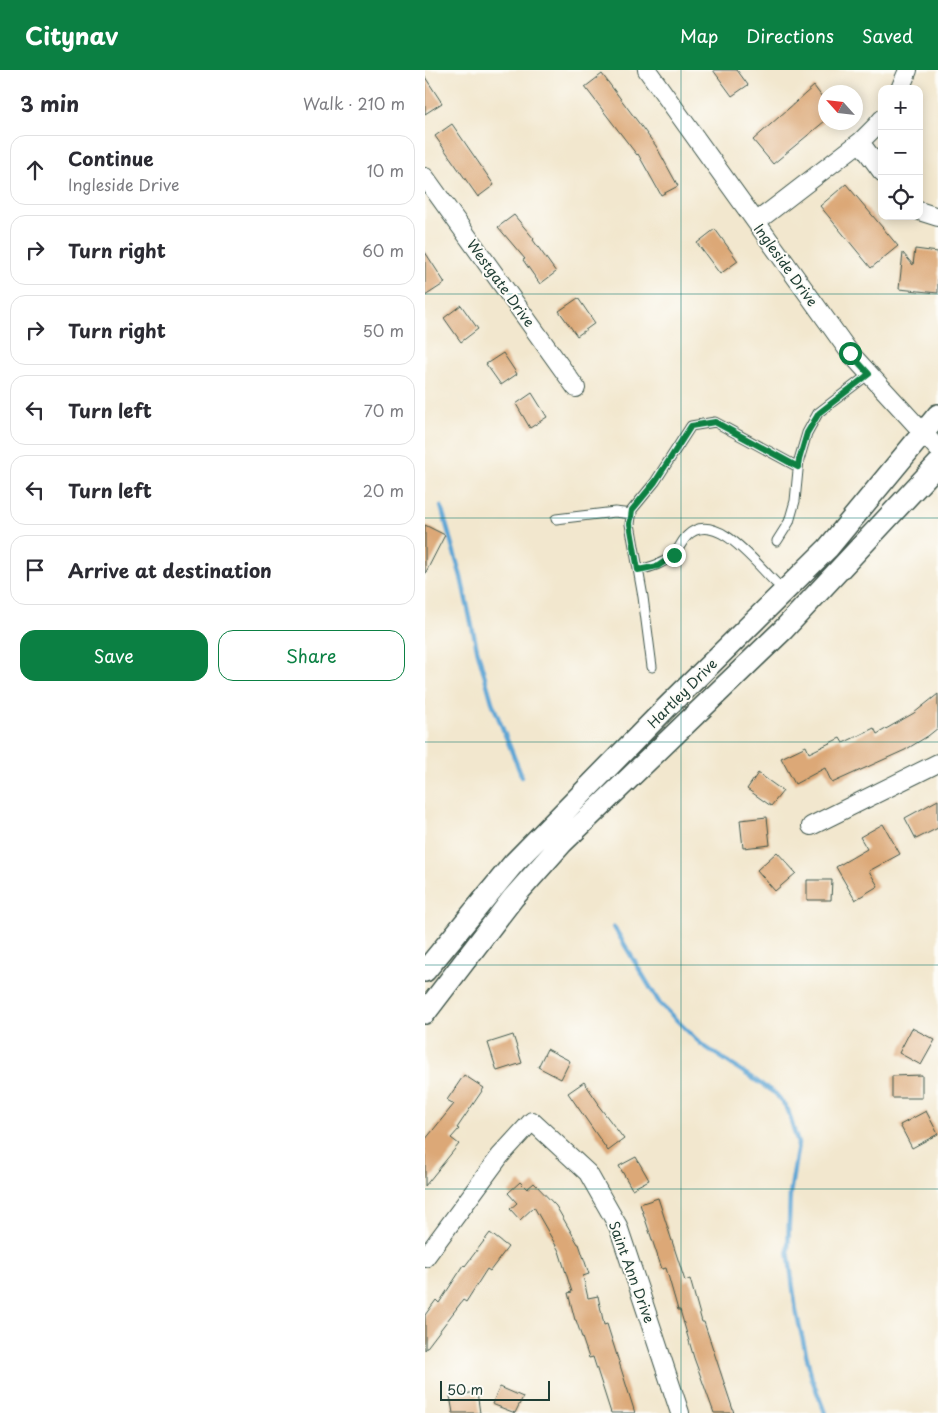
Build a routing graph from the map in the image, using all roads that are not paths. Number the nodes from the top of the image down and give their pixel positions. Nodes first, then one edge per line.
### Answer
1 (647, 70) edge
2 (908, 70) edge
3 (902, 85) edge
4 (878, 124) edge
5 (860, 142) junction
6 (878, 167) edge
7 (425, 177) edge
8 (923, 212) edge
9 (938, 217) edge
10 (756, 222) junction
11 (869, 374) junction
12 (576, 388) dead end
13 (938, 415) edge
14 (923, 432) junction
15 (938, 449) edge
16 (938, 464) edge
17 (798, 467) junction
18 (631, 514) junction
19 (556, 519) dead end
20 (777, 541) dead end
21 (638, 570) junction
22 (775, 584) dead end
23 (651, 667) dead end
24 (938, 763) edge
25 (811, 826) dead end
26 (425, 971) edge
27 (425, 1013) edge
28 (425, 1258) edge
29 (680, 1413) edge

1 - 10 street, Ingleside Drive
2 - 3 street
4 - 5 street
5 - 6 street
5 - 10 street
7 - 12 street, Westgate Drive
8 - 9 street
10 - 11 street, Ingleside Drive
11 - 14 street, Ingleside Drive
11 - 17 lane
13 - 14 street, Hartley Drive
14 - 15 street, Ingleside Drive
14 - 26 street, Hartley Drive
16 - 27 street, Hartley Drive
17 - 18 lane
17 - 20 lane
18 - 19 lane
18 - 21 lane
21 - 22 lane
21 - 23 lane
24 - 25 street
28 - 29 street, Saint Ann Drive

